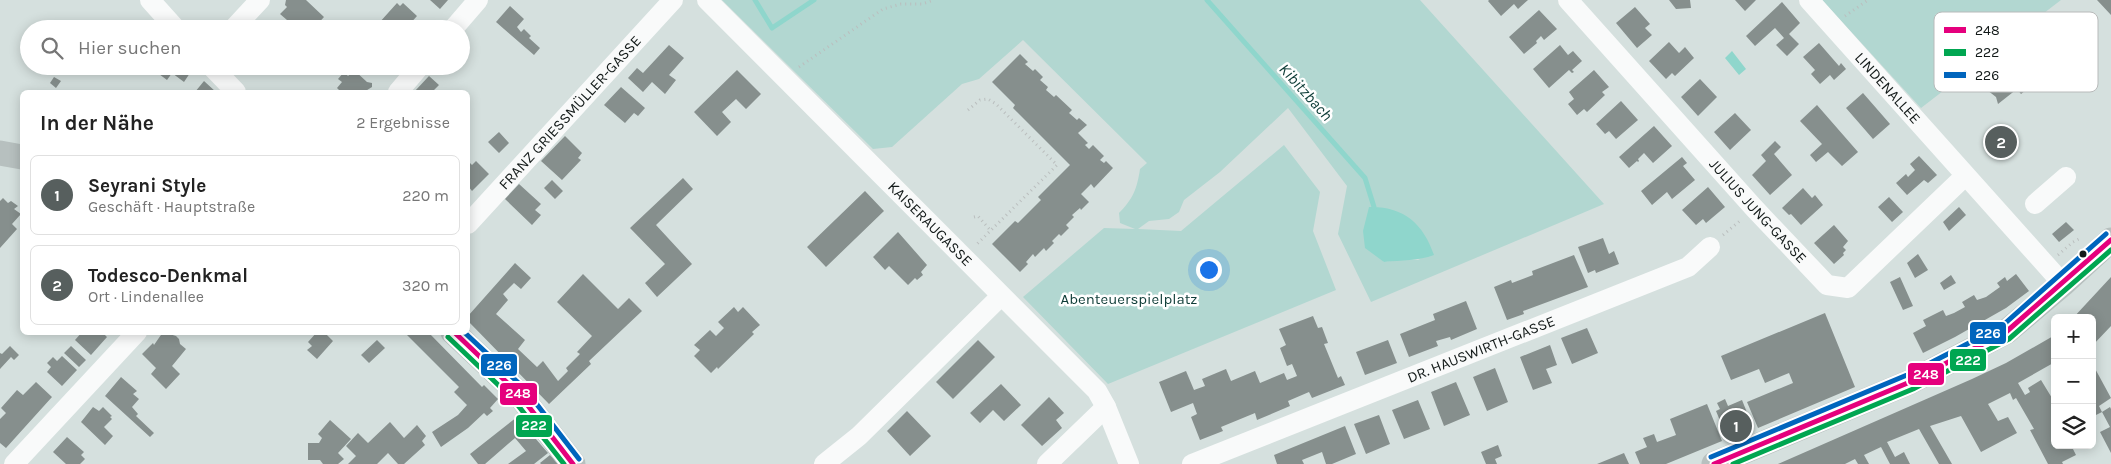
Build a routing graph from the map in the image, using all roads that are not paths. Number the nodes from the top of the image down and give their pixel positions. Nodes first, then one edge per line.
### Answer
1 (150, 0) edge
2 (260, 0) edge
3 (478, 0) edge
4 (673, 0) edge
5 (707, 0) edge
6 (1568, 0) edge
7 (1809, 0) edge
8 (168, 20) edge
9 (241, 20) edge
10 (461, 20) edge
11 (220, 75) edge
12 (412, 75) edge
13 (234, 90) edge
14 (400, 90) edge
15 (0, 153) edge
16 (20, 157) edge
17 (1965, 176) junction
18 (2066, 177) dead end
19 (2035, 204) dead end
20 (470, 222) edge
21 (2111, 240) edge
22 (1710, 247) road end
23 (2064, 284) junction
24 (1001, 296) junction
25 (134, 335) edge
26 (456, 335) edge
27 (1106, 408) junction
28 (14, 464) edge
29 (574, 464) edge
30 (824, 464) edge
31 (1047, 464) edge
32 (1129, 464) edge
33 (1192, 464) edge
34 (1714, 464) edge

1 - 8 street
2 - 9 street
3 - 10 street
4 - 20 street, FRANZ GRIESSMÜLLER-GASSE
5 - 24 street, KAISERAUGASSE
6 - 17 street, JULIUS JUNG-GASSE
7 - 17 street, LINDENALLEE
11 - 13 street
12 - 14 street
15 - 16 main road
17 - 23 street, LINDENALLEE
18 - 19 street
21 - 23 main road
22 - 33 street, DR. HAUSWIRTH-GASSE
23 - 34 main road
24 - 27 street, KAISERAUGASSE
24 - 30 street
25 - 28 street
26 - 29 main road
27 - 31 street
27 - 32 street, KAISERAUGASSE

